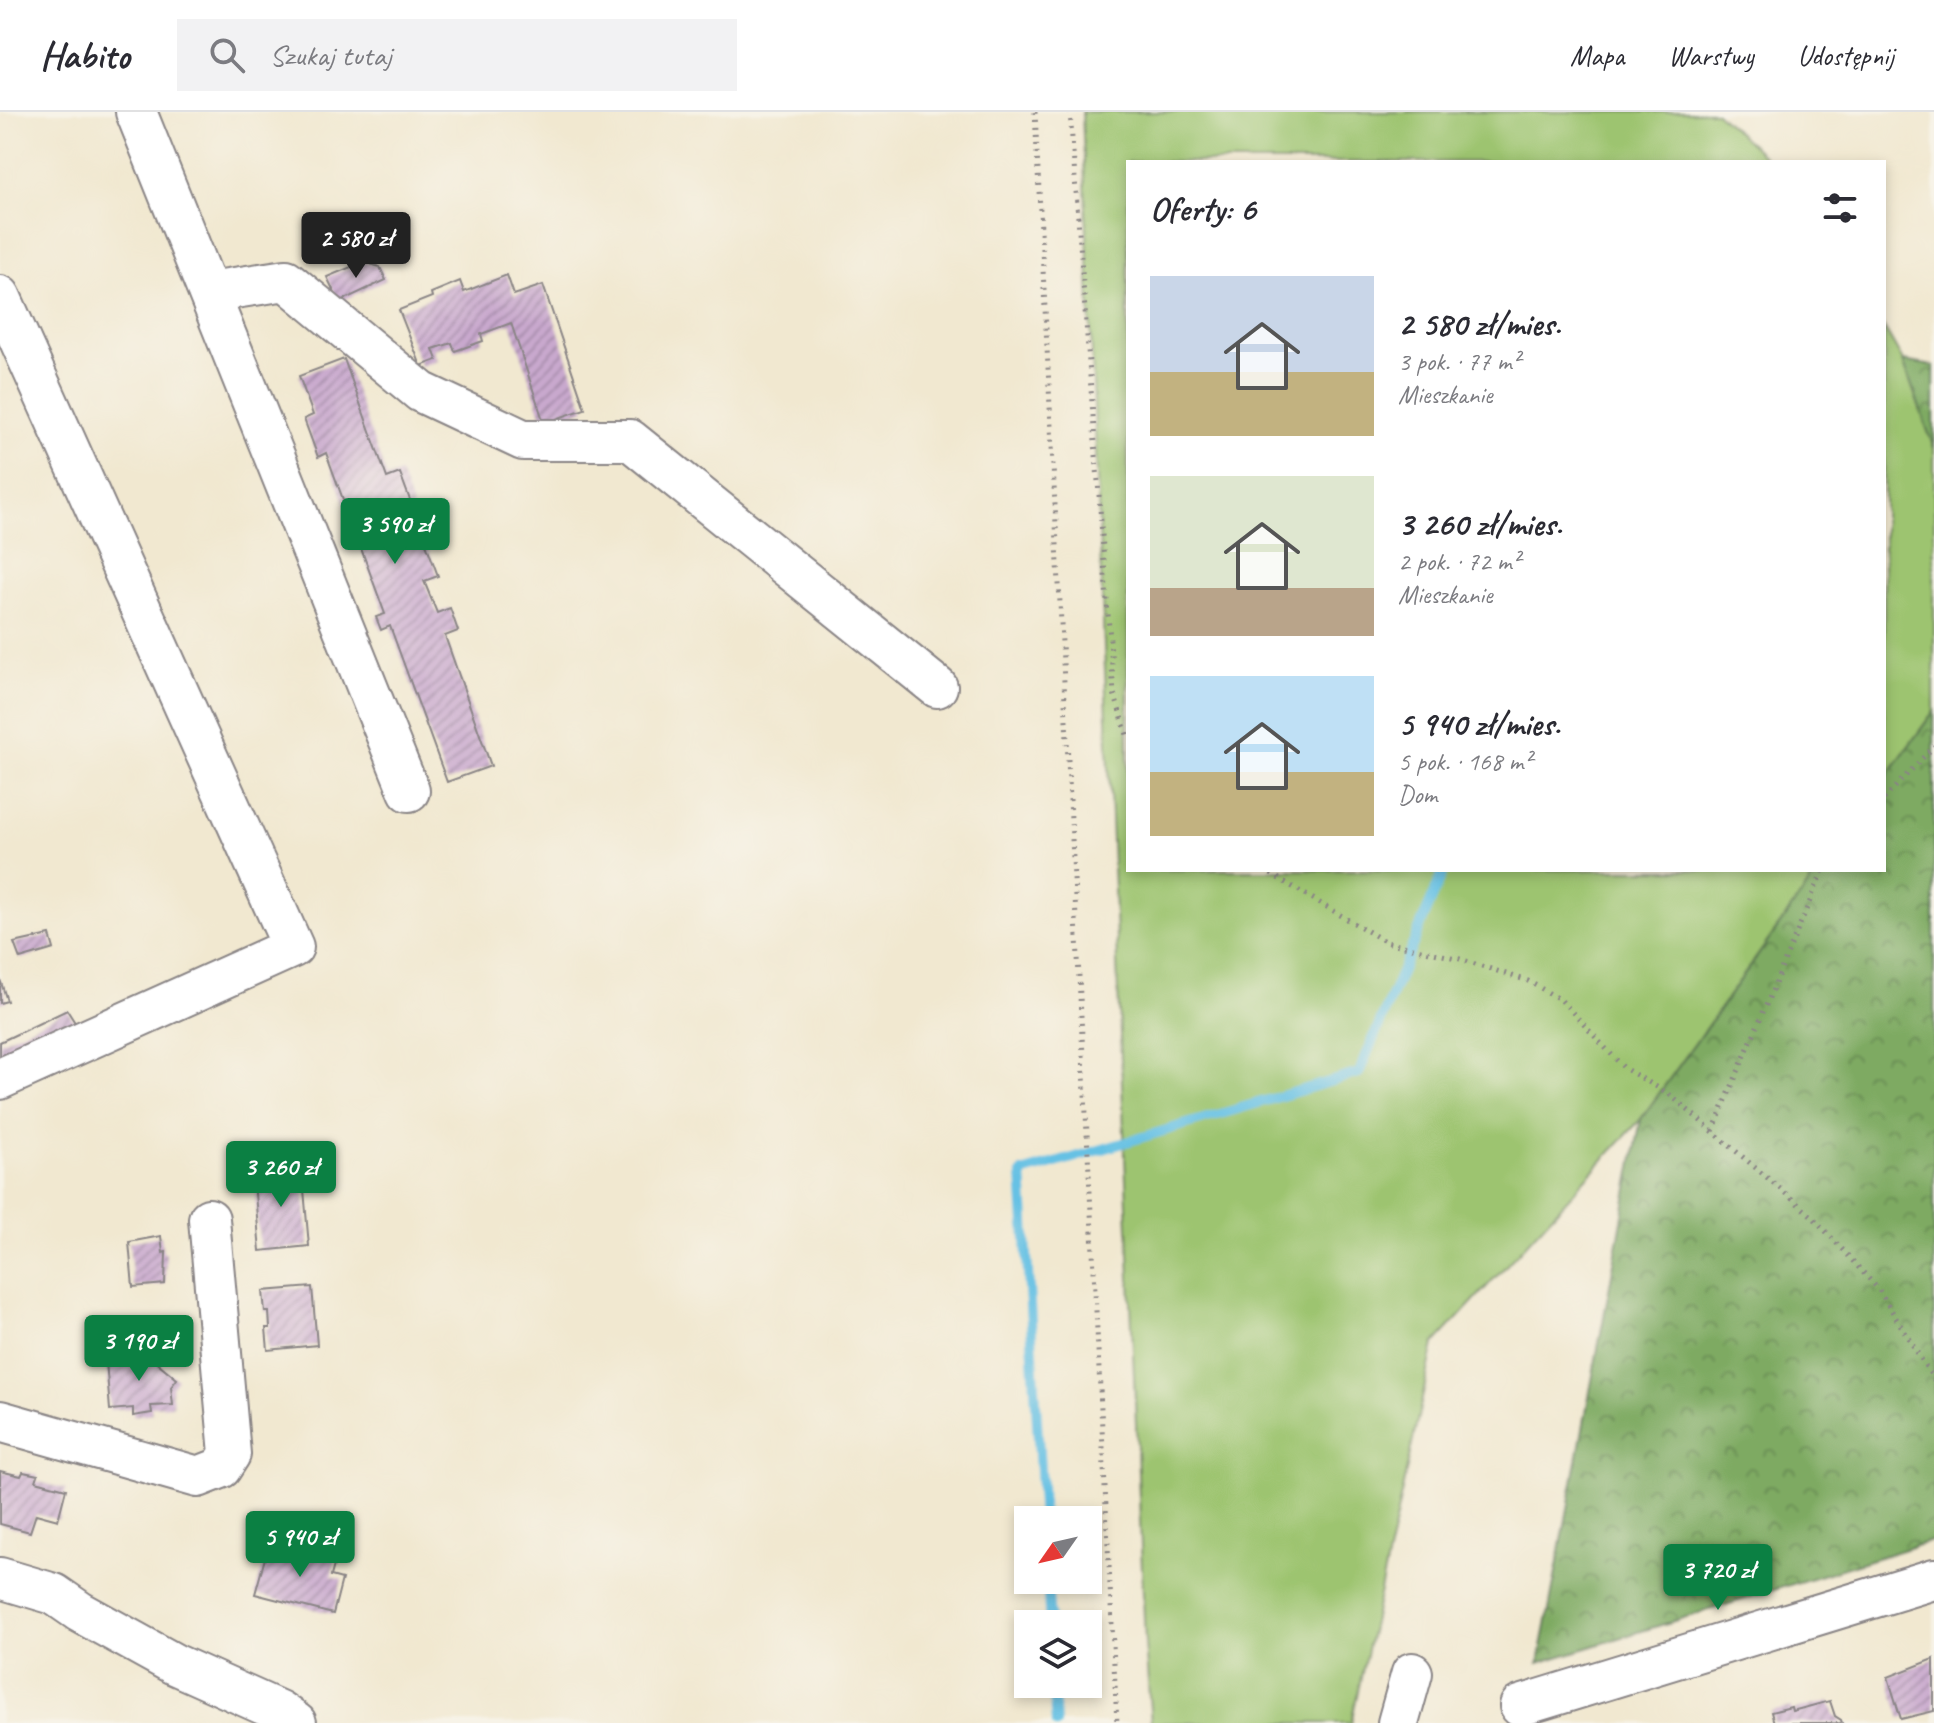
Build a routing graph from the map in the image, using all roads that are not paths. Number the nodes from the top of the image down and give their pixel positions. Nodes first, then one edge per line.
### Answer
1 (136, 112) edge
2 (209, 292) junction
3 (0, 296) edge
4 (937, 687) dead end
5 (409, 791) dead end
6 (0, 1079) edge
7 (209, 1219) dead end
8 (0, 1421) edge
9 (0, 1578) edge
10 (1934, 1579) edge
11 (1412, 1673) dead end
12 (1520, 1706) dead end
13 (296, 1723) edge
14 (1398, 1723) edge

1 - 2 street
2 - 4 street
2 - 5 street
3 - 6 street
7 - 8 street
9 - 13 street
10 - 12 street
11 - 14 street

